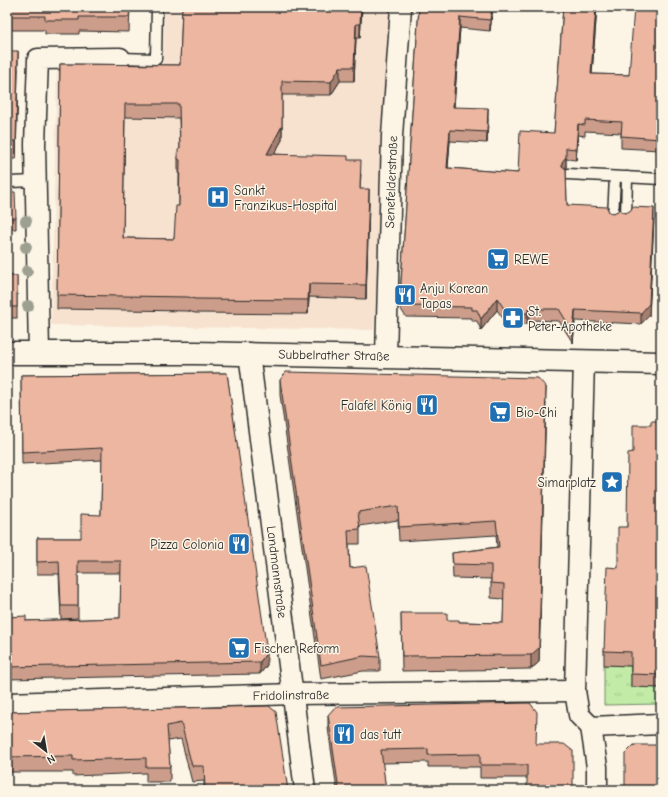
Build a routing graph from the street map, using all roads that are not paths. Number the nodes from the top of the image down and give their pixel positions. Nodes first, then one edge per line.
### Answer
1 (157, 7) edge
2 (401, 7) edge
3 (120, 58) joint
4 (568, 174) edge
5 (615, 176) junction
6 (627, 177) junction
7 (661, 179) edge
8 (36, 181) junction
9 (10, 182) dead end
10 (613, 218) edge
11 (626, 218) edge
12 (7, 353) edge
13 (39, 353) junction
14 (249, 353) junction
15 (386, 356) junction
16 (584, 361) junction
17 (661, 363) edge
18 (576, 691) junction
19 (293, 694) junction
20 (7, 703) edge
21 (661, 724) edge
22 (591, 727) junction
23 (305, 790) edge
24 (597, 790) edge

1 - 3 lane
2 - 15 street, Senefelderstraße
3 - 8 street
4 - 5 lane
5 - 6 lane
5 - 10 lane
6 - 7 lane
6 - 11 lane
8 - 9 lane
8 - 13 street
12 - 13 main road, Subbelrather Straße
13 - 14 main road, Subbelrather Straße
14 - 15 main road, Subbelrather Straße
14 - 19 street, Landmannstraße
15 - 16 main road, Subbelrather Straße
16 - 17 main road, Subbelrather Straße
16 - 18 street
18 - 19 street, Fridolinstraße
18 - 22 street
19 - 20 street, Fridolinstraße
19 - 23 street, Landmannstraße
21 - 22 street
22 - 24 street

